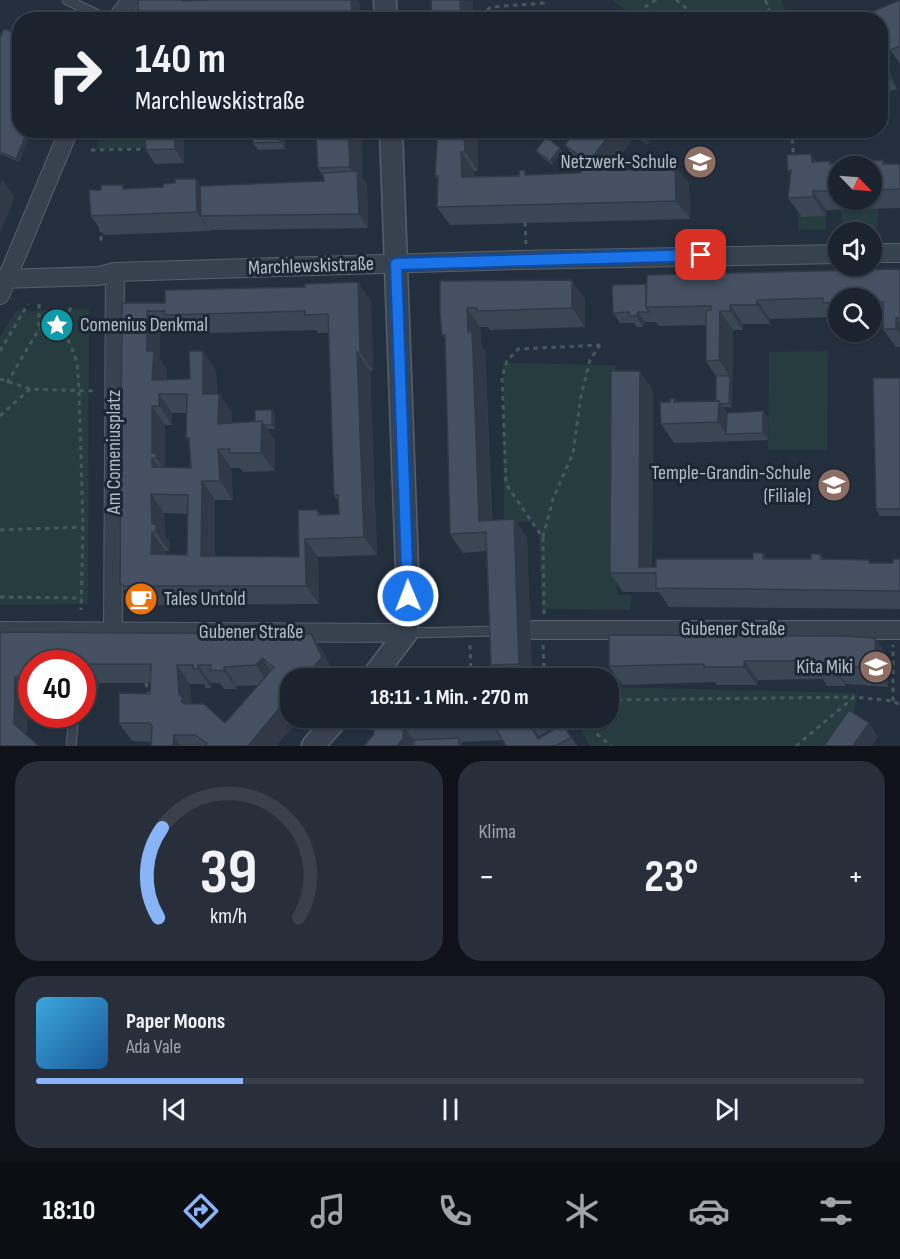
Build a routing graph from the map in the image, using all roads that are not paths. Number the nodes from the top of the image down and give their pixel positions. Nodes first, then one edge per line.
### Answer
1 (67, 0) edge
2 (92, 12) edge
3 (66, 138) edge
4 (391, 138) edge
5 (900, 253) edge
6 (828, 254) edge
7 (882, 254) edge
8 (396, 264) junction
9 (115, 272) junction
10 (2, 284) edge
11 (896, 630) edge
12 (0, 631) edge
13 (502, 631) edge
14 (112, 632) junction
15 (406, 633) junction
16 (537, 634) road end
17 (380, 668) edge
18 (73, 728) edge
19 (329, 728) edge
20 (71, 746) edge
21 (313, 746) edge

1 - 2 lane
3 - 10 street
4 - 8 street
5 - 7 street
6 - 8 street, Marchlewskistraße
8 - 9 street, Marchlewskistraße
8 - 15 street
9 - 10 street, Marchlewskistraße
9 - 14 street, Am Comeniusplatz
11 - 16 street, Gubener Straße
12 - 14 street, Gubener Straße
13 - 15 lane, Gubener Straße
14 - 15 street, Gubener Straße
15 - 17 street
18 - 20 lane
19 - 21 street

